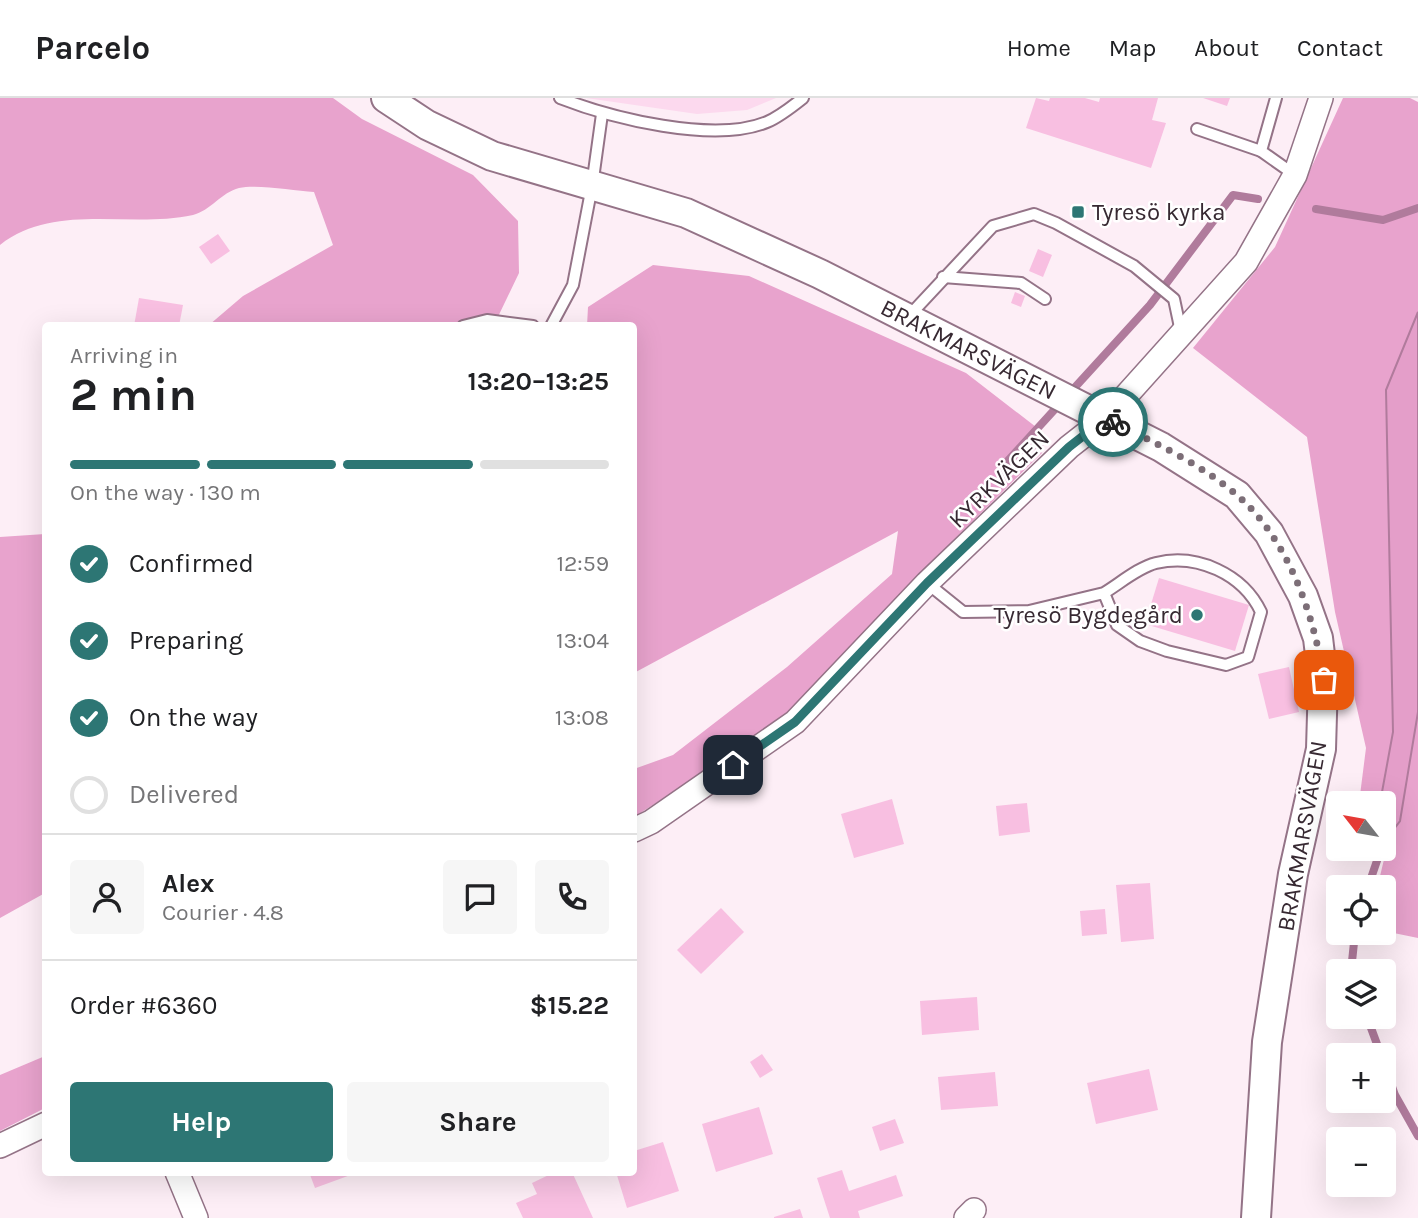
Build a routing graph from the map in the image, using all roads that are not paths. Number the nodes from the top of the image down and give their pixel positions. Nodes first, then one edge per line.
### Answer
1 (386, 98) edge
2 (560, 98) edge
3 (803, 98) edge
4 (1276, 98) edge
5 (1321, 98) edge
6 (601, 114) junction
7 (1197, 129) dead end
8 (1261, 151) junction
9 (1295, 176) junction
10 (592, 186) junction
11 (943, 277) junction
12 (1045, 299) dead end
13 (906, 318) junction
14 (479, 322) edge
15 (502, 322) edge
16 (553, 322) edge
17 (1182, 335) junction
18 (1106, 418) junction
19 (927, 583) junction
20 (1104, 593) junction
21 (637, 829) edge
22 (42, 1126) edge
23 (0, 1146) edge
24 (179, 1176) edge
25 (195, 1218) edge
26 (1256, 1218) edge

1 - 10 street, BRAKMARSVÄGEN
2 - 6 lane
3 - 6 lane
4 - 8 lane
5 - 9 street, KYRKVÄGEN
6 - 10 lane
7 - 8 lane
8 - 9 lane
9 - 17 street, KYRKVÄGEN
10 - 13 street, BRAKMARSVÄGEN
10 - 16 lane
11 - 12 lane
11 - 13 lane
11 - 17 lane
13 - 18 street, BRAKMARSVÄGEN
14 - 15 lane
17 - 18 street, KYRKVÄGEN
18 - 19 street, KYRKVÄGEN
18 - 26 street, BRAKMARSVÄGEN
19 - 20 lane
19 - 21 street, KYRKVÄGEN
20 - 20 lane
22 - 23 street
24 - 25 street

